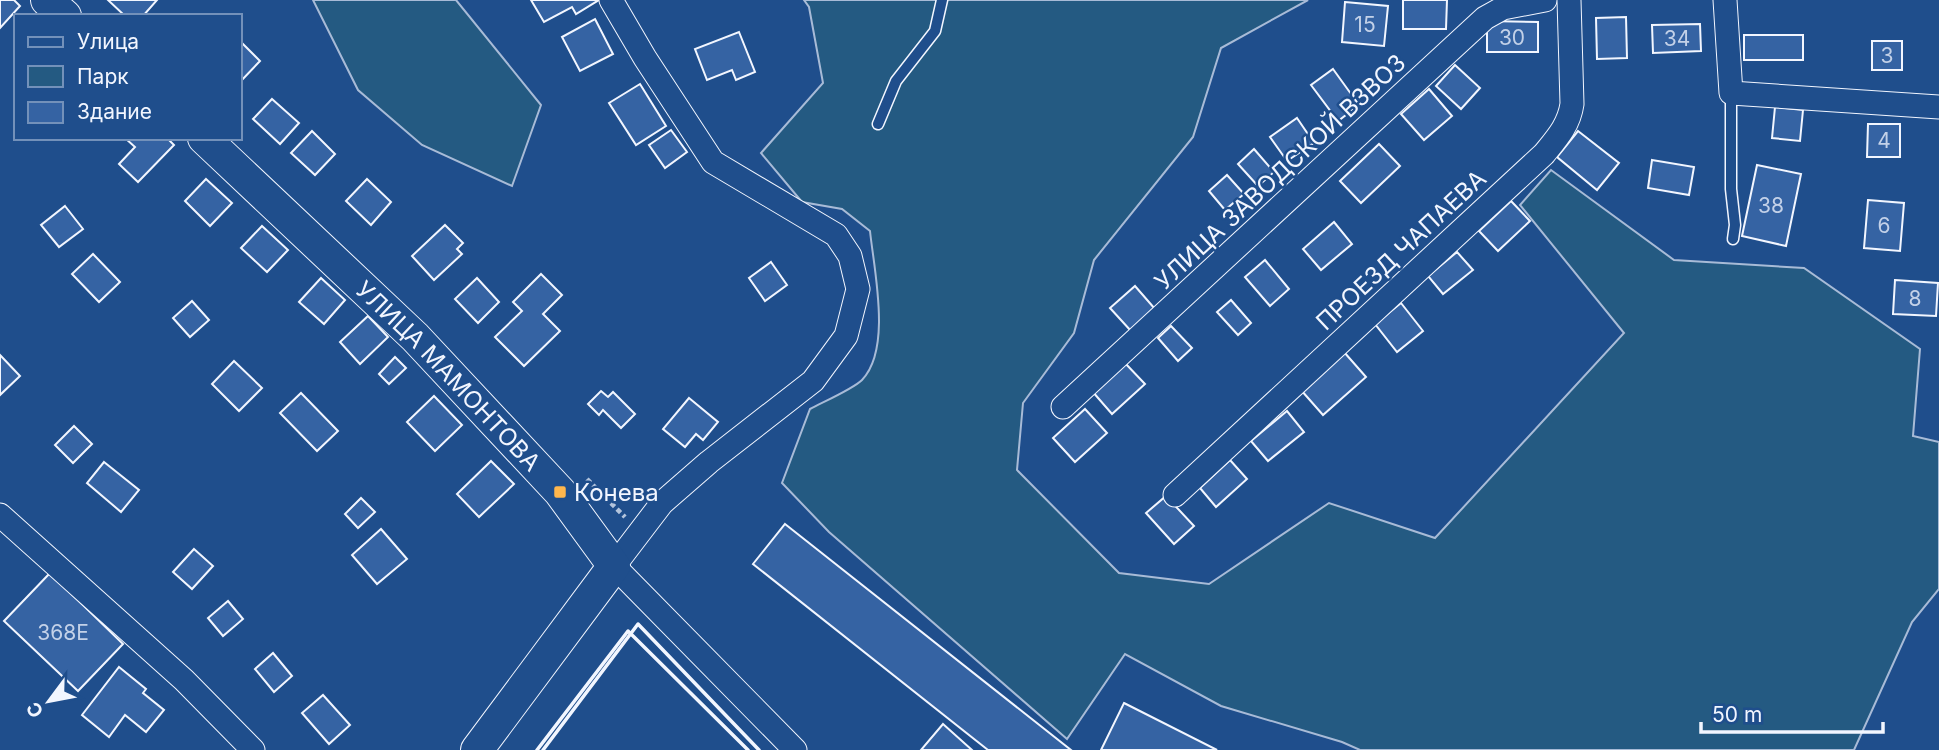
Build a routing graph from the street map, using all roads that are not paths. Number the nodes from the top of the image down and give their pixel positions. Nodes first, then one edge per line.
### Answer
1 (47, 0) edge
2 (611, 0) edge
3 (942, 0) edge
4 (1545, 0) edge
5 (1569, 0) edge
6 (1725, 0) edge
7 (63, 14) edge
8 (1731, 93) junction
9 (1939, 107) edge
10 (878, 124) dead end
11 (206, 140) edge
12 (1733, 239) dead end
13 (1063, 407) dead end
14 (1175, 495) dead end
15 (0, 515) edge
16 (614, 566) junction
17 (253, 750) edge
18 (477, 750) edge
19 (795, 750) edge

1 - 7 main road
2 - 16 street
3 - 10 lane
4 - 13 street, УЛИЦА ЗАВОДСКОЙ ВЗВОЗ
5 - 14 street, ПРОЕЗД ЧАПАЕВА
6 - 8 street
8 - 9 street
8 - 12 lane
11 - 16 main road, УЛИЦА МАМОНТОВА
15 - 17 street
16 - 18 main road
16 - 19 street, УЛИЦА МАМОНТОВА

